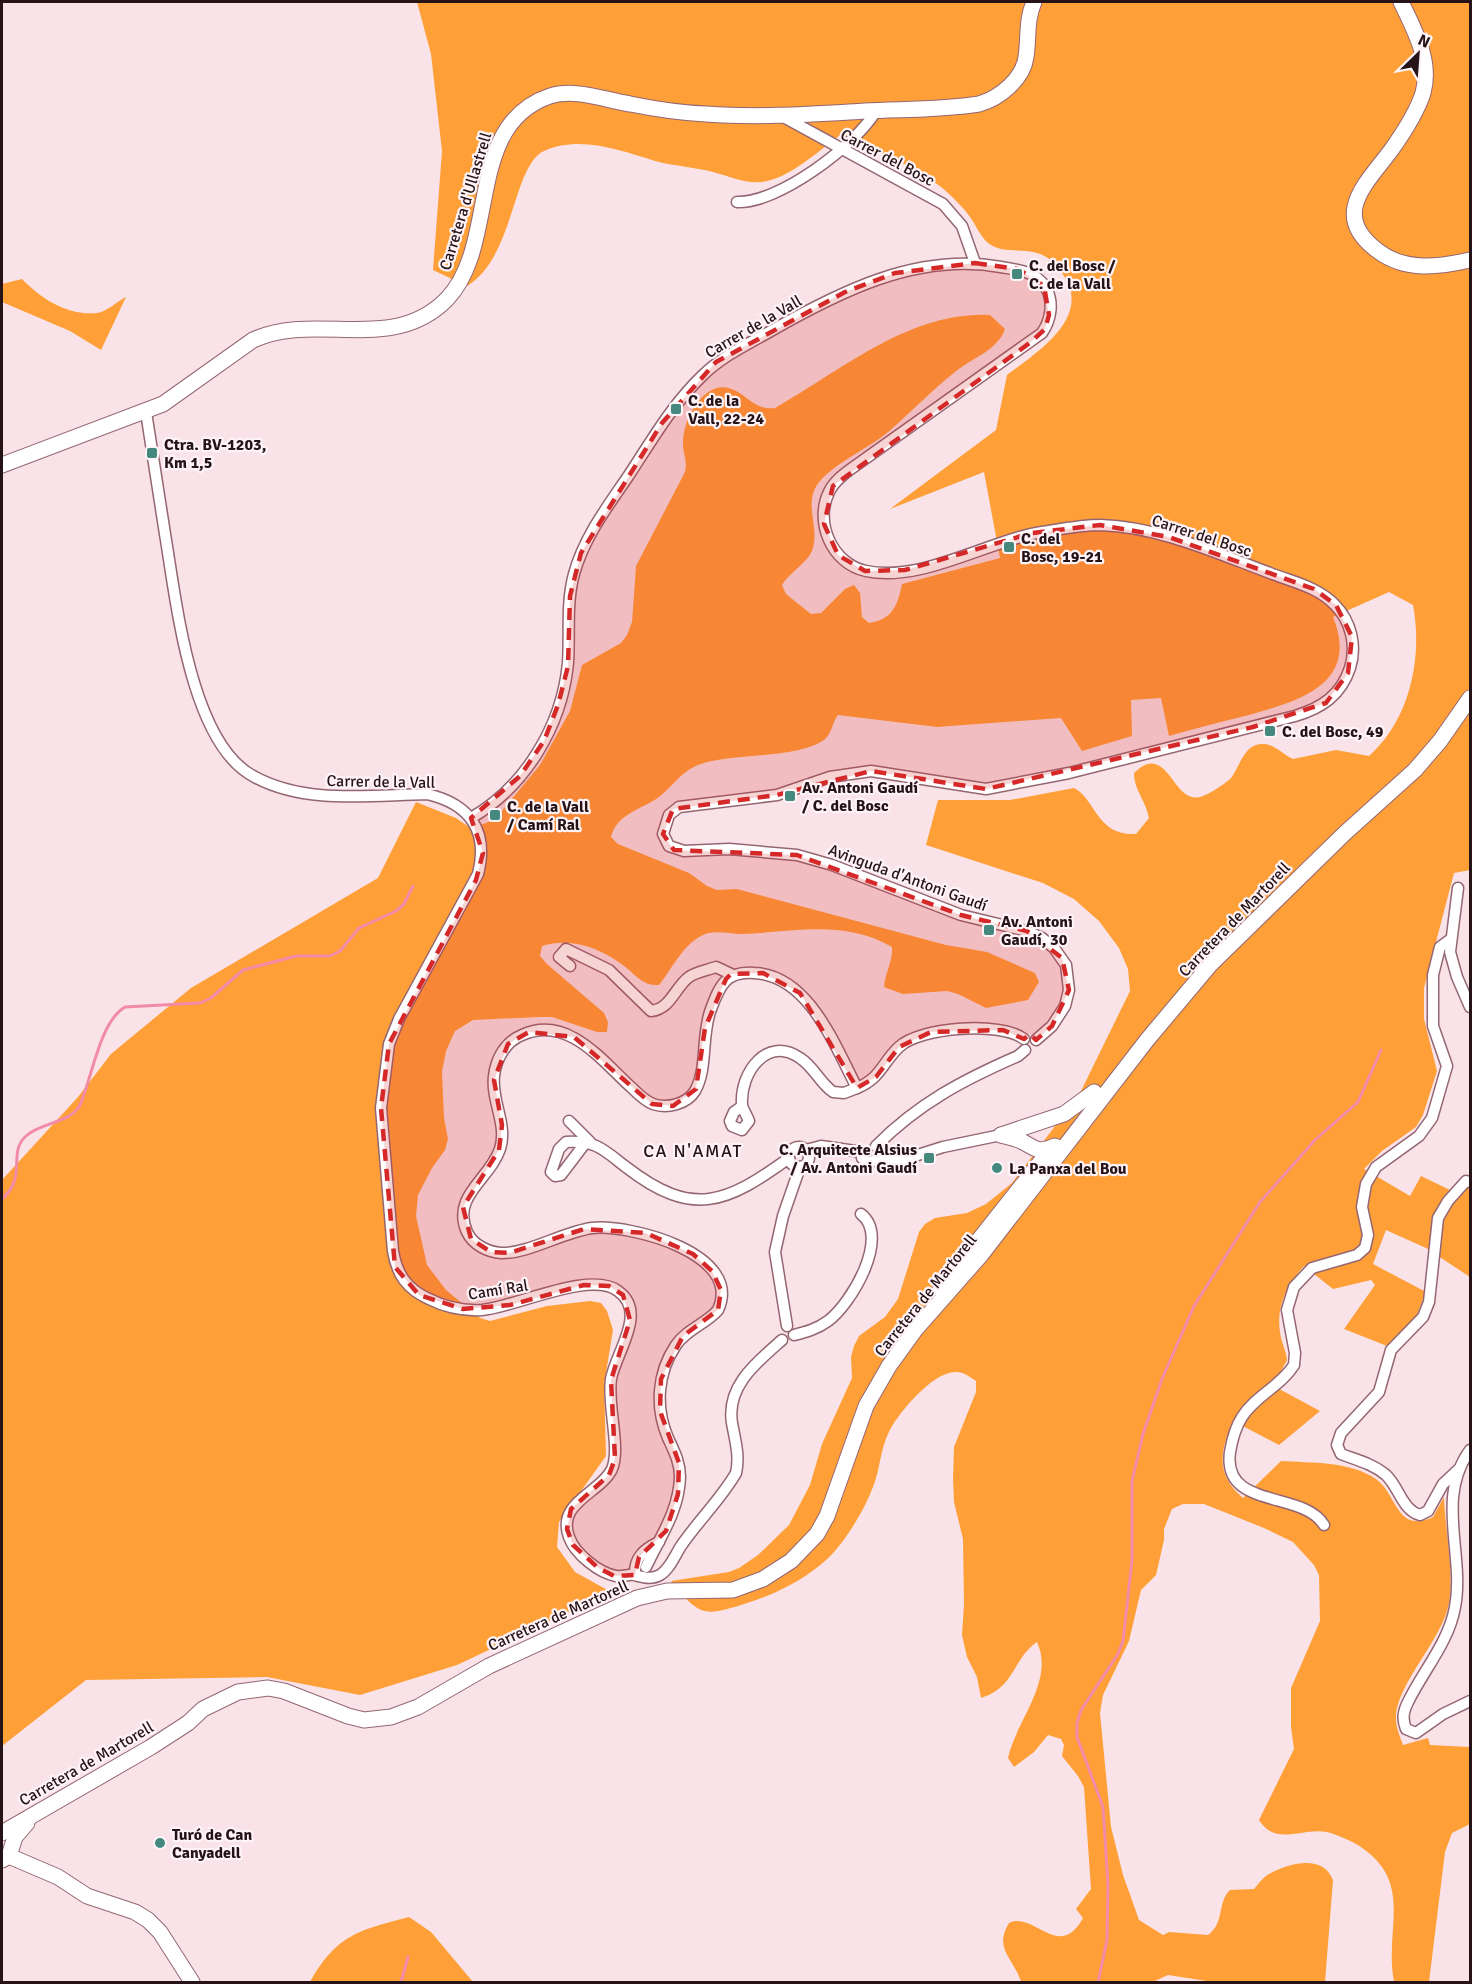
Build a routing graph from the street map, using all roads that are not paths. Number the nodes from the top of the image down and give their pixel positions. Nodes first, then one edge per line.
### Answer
1 (1034, 2) edge
2 (1401, 2) edge
3 (876, 111) junction
4 (779, 115) junction
5 (842, 149) junction
6 (737, 202) dead end
7 (1470, 260) edge
8 (975, 263) junction
9 (146, 412) junction
10 (2, 465) edge
11 (1470, 698) edge
12 (471, 818) junction
13 (674, 850) joint
14 (1458, 888) dead end
15 (1451, 939) junction
16 (1210, 965) junction
17 (570, 966) dead end
18 (731, 974) junction
19 (1470, 1007) edge
20 (1024, 1045) junction
21 (857, 1088) junction
22 (1094, 1092) junction
23 (741, 1107) dead end
24 (569, 1121) dead end
25 (1035, 1123) junction
26 (1079, 1129) junction
27 (1001, 1135) junction
28 (876, 1146) junction
29 (1028, 1146) junction
30 (1053, 1147) junction
31 (806, 1150) junction
32 (862, 1152) junction
33 (789, 1158) junction
34 (878, 1159) junction
35 (800, 1167) junction
36 (1042, 1176) junction
37 (1469, 1180) edge
38 (1014, 1193) junction
39 (861, 1214) dead end
40 (915, 1330) junction
41 (790, 1331) junction
42 (1470, 1450) edge
43 (1459, 1469) junction
44 (1323, 1525) dead end
45 (638, 1570) junction
46 (1470, 1701) edge
47 (203, 1709) junction
48 (4, 1822) edge
49 (5, 1847) edge
50 (192, 1983) edge

1 - 3 main road, Carretera d'Ullastrell
2 - 7 main road
3 - 4 main road, Carretera d'Ullastrell
3 - 5 street
4 - 5 street, Carrer del Bosc
4 - 9 main road, Carretera d'Ullastrell
5 - 6 street
5 - 8 street, Carrer del Bosc
8 - 12 street, Carrer de la Vall
8 - 13 street, Carrer del Bosc
9 - 10 main road, Carretera d'Ullastrell
9 - 12 street, Carrer de la Vall
11 - 16 main road, Carretera de Martorell
12 - 45 street, Camí Ral
13 - 20 street, Avinguda d'Antoni Gaudí
14 - 15 street
15 - 19 street
15 - 44 street
16 - 22 main road
16 - 26 main road, Carretera de Martorell
17 - 18 street
18 - 21 street
18 - 45 street
20 - 21 street
20 - 28 street
21 - 23 street
22 - 25 main road
22 - 30 main road
24 - 33 street
25 - 27 main road
25 - 29 main road
25 - 30 main road
26 - 30 main road
26 - 36 main road, Carretera de Martorell
27 - 29 main road
27 - 34 street
28 - 32 street
28 - 34 street
29 - 30 main road
29 - 38 main road
30 - 36 main road
30 - 38 main road
31 - 32 street
31 - 33 street
31 - 35 street
32 - 34 street
33 - 35 street
35 - 41 street
36 - 40 main road, Carretera de Martorell
37 - 43 street
38 - 40 main road
39 - 41 street
40 - 47 main road, Carretera de Martorell
41 - 45 street
42 - 43 street
43 - 46 street
47 - 48 main road
47 - 49 main road, Carretera de Martorell
49 - 50 main road

